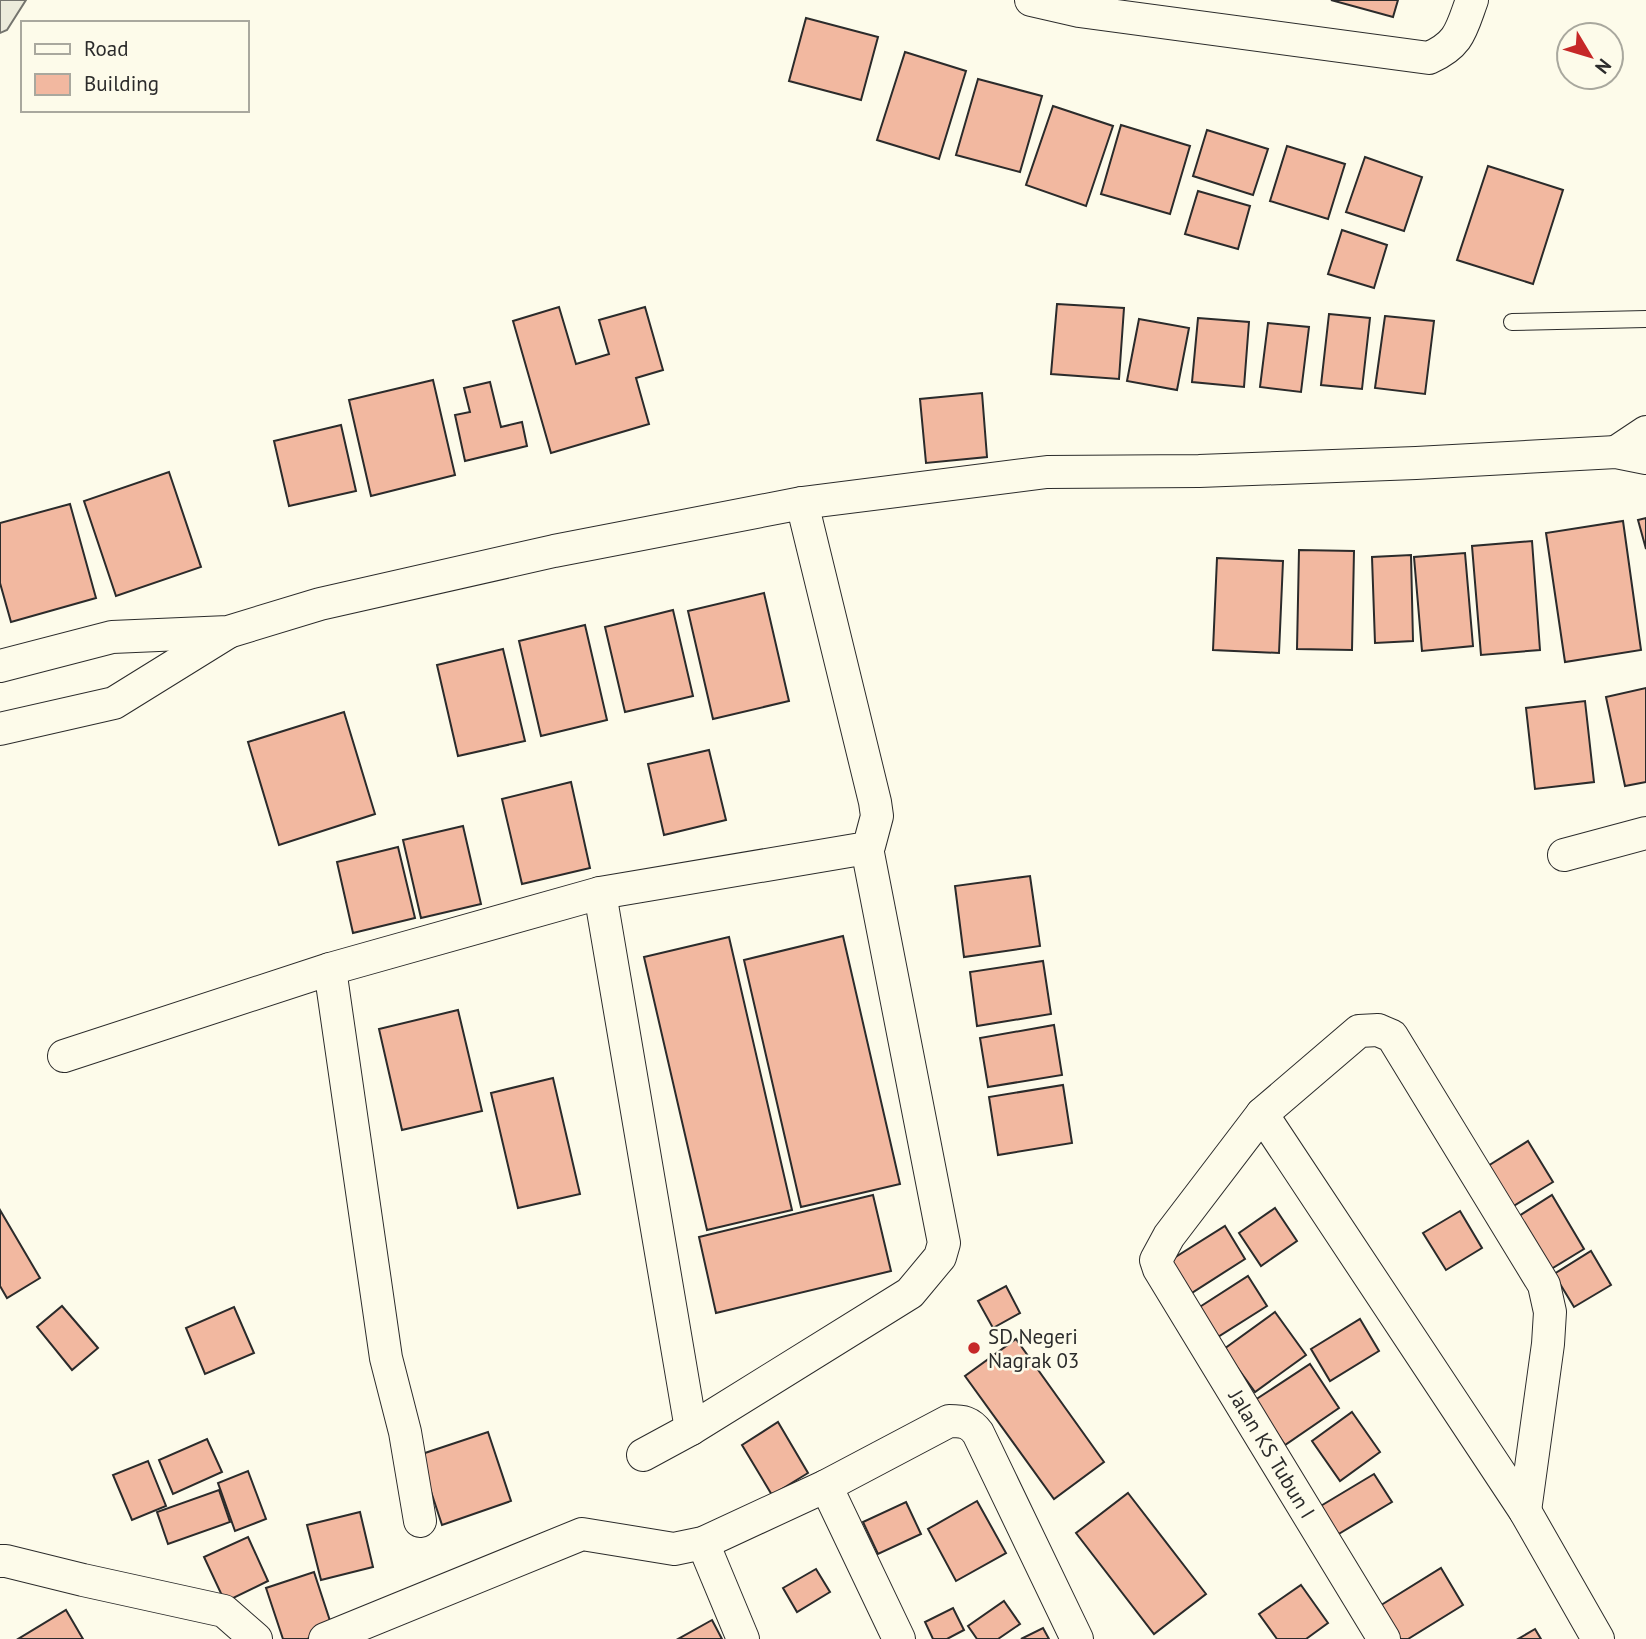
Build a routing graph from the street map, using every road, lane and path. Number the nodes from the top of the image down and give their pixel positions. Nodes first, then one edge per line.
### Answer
1 (1031, 0) edge
2 (1472, 0) edge
3 (1646, 319) edge
4 (1512, 322) dead end
5 (1646, 432) edge
6 (1631, 455) edge
7 (802, 503) junction
8 (228, 632) junction
9 (0, 666) edge
10 (0, 729) edge
11 (1646, 833) edge
12 (867, 848) junction
13 (1564, 855) dead end
14 (600, 893) junction
15 (330, 969) junction
16 (64, 1056) dead end
17 (1262, 1114) junction
18 (691, 1429) junction
19 (643, 1455) dead end
20 (826, 1486) junction
21 (1525, 1510) junction
22 (420, 1521) dead end
23 (703, 1543) junction
24 (0, 1561) edge
25 (256, 1639) edge
26 (325, 1639) edge
27 (743, 1639) edge
28 (899, 1639) edge
29 (1077, 1639) edge
30 (1384, 1639) edge
31 (1598, 1639) edge

1 - 2 street
3 - 4 lane
5 - 6 street
6 - 7 street
7 - 8 street
7 - 12 street
8 - 9 street
8 - 10 street
11 - 13 street
12 - 14 street
12 - 18 street
14 - 15 street
14 - 18 street
15 - 16 street
15 - 22 street
17 - 21 street
17 - 21 street
17 - 30 street, Jalan KS Tubun I
18 - 19 street
20 - 23 street
20 - 28 street
20 - 29 street
21 - 31 street
23 - 26 street
23 - 27 street
24 - 25 street

